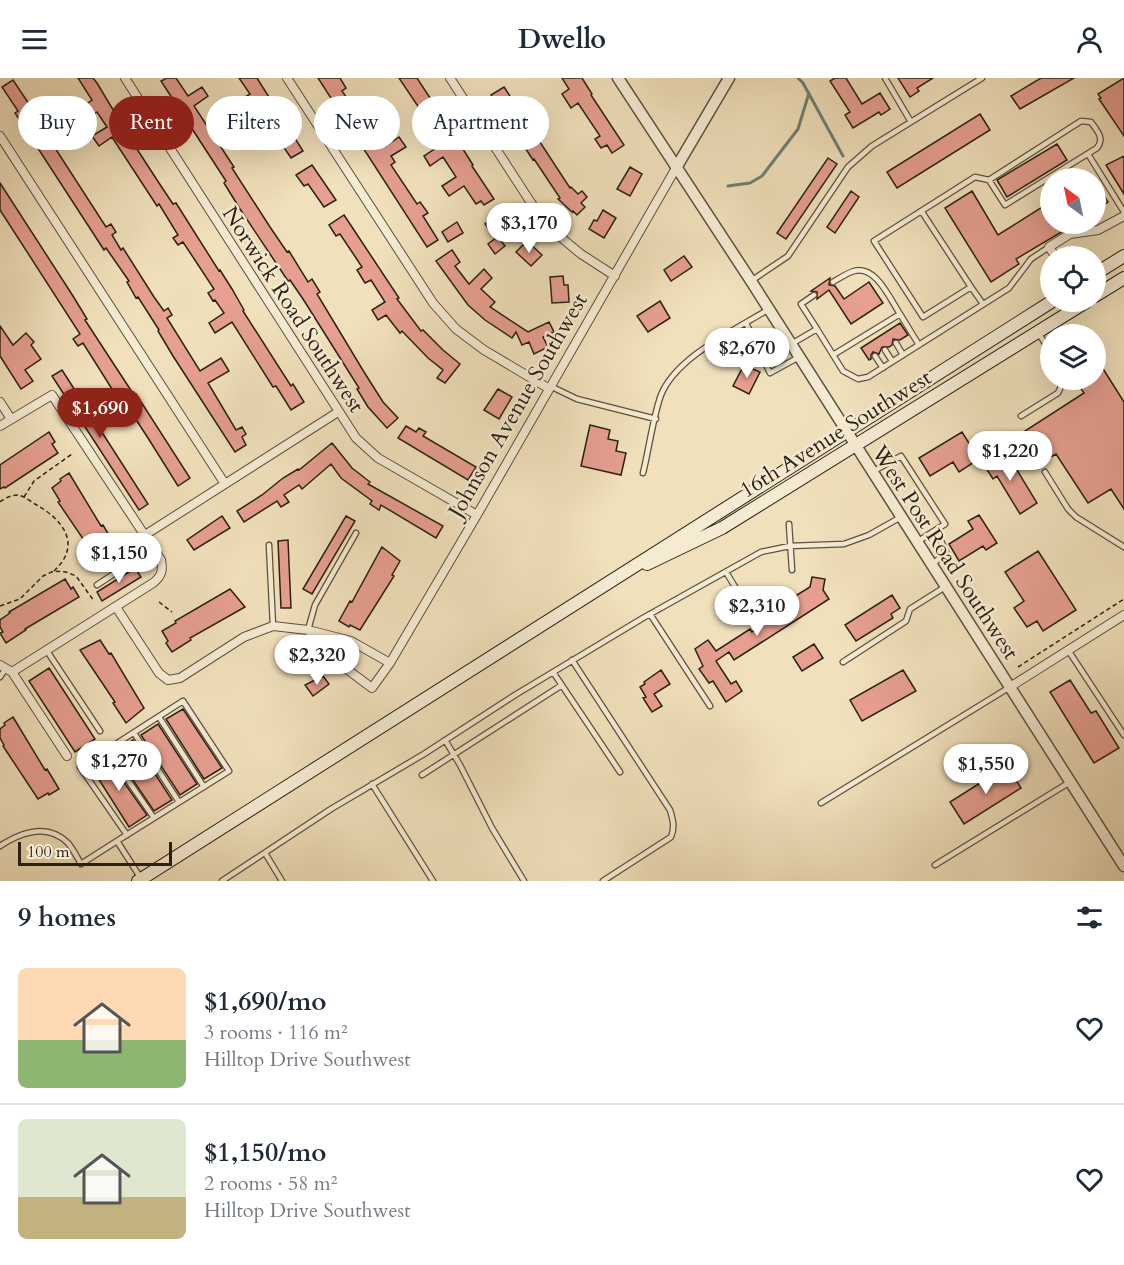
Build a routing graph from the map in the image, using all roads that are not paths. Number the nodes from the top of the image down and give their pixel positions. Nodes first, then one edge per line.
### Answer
1 (125, 78) edge
2 (287, 78) edge
3 (450, 78) edge
4 (618, 78) edge
5 (729, 78) edge
6 (885, 78) edge
7 (982, 78) edge
8 (911, 122) junction
9 (0, 136) edge
10 (1088, 154) junction
11 (676, 168) junction
12 (989, 180) junction
13 (922, 212) junction
14 (1124, 214) edge
15 (1051, 246) edge
16 (1040, 253) edge
17 (1124, 256) edge
18 (1106, 267) edge
19 (615, 276) junction
20 (1124, 278) edge
21 (751, 281) junction
22 (833, 282) dead end
23 (971, 287) junction
24 (1106, 289) edge
25 (814, 295) dead end
26 (983, 304) junction
27 (768, 309) junction
28 (1040, 309) edge
29 (1069, 312) edge
30 (900, 314) junction
31 (746, 323) junction
32 (884, 324) junction
33 (817, 329) junction
34 (888, 330) dead end
35 (873, 331) junction
36 (1038, 332) junction
37 (1040, 335) edge
38 (863, 337) junction
39 (877, 338) dead end
40 (896, 343) dead end
41 (867, 344) dead end
42 (790, 345) junction
43 (919, 345) junction
44 (885, 350) dead end
45 (903, 355) junction
46 (833, 356) junction
47 (875, 356) dead end
48 (799, 357) junction
49 (892, 362) junction
50 (882, 368) junction
51 (549, 387) junction
52 (1059, 390) edge
53 (0, 402) edge
54 (339, 412) junction
55 (1021, 416) dead end
56 (656, 418) junction
57 (11, 419) junction
58 (0, 426) edge
59 (846, 430) junction
60 (855, 446) junction
61 (872, 472) junction
62 (1046, 472) dead end
63 (643, 473) dead end
64 (225, 484) junction
65 (477, 515) junction
66 (901, 517) junction
67 (789, 524) dead end
68 (936, 530) junction
69 (356, 533) dead end
70 (145, 535) junction
71 (917, 542) junction
72 (269, 545) dead end
73 (790, 546) junction
74 (1124, 547) edge
75 (153, 548) junction
76 (932, 565) junction
77 (792, 570) dead end
78 (726, 572) junction
79 (97, 585) dead end
80 (945, 587) junction
81 (598, 588) junction
82 (740, 595) dead end
83 (116, 607) junction
84 (650, 614) junction
85 (1124, 615) edge
86 (273, 626) junction
87 (308, 630) junction
88 (1068, 650) junction
89 (47, 651) junction
90 (572, 660) junction
91 (843, 662) dead end
92 (390, 663) junction
93 (6, 668) edge
94 (553, 672) junction
95 (0, 677) edge
96 (562, 685) junction
97 (1010, 687) junction
98 (710, 706) dead end
99 (159, 717) junction
100 (100, 731) dead end
101 (134, 733) junction
102 (1124, 735) edge
103 (445, 740) junction
104 (107, 750) junction
105 (453, 754) junction
106 (67, 756) dead end
107 (620, 772) dead end
108 (422, 775) dead end
109 (1070, 782) junction
110 (372, 784) junction
111 (204, 787) junction
112 (179, 802) junction
113 (821, 803) dead end
114 (154, 818) junction
115 (127, 835) junction
116 (117, 841) junction
117 (0, 846) edge
118 (265, 853) junction
119 (935, 865) dead end
120 (1124, 866) edge
121 (140, 880) edge
122 (281, 880) edge
123 (222, 881) edge
124 (433, 881) edge
125 (524, 881) edge
126 (603, 881) edge

1 - 54 street, Norwick Road Southwest
2 - 51 street
3 - 19 street
4 - 11 street, West Post Road Southwest
5 - 11 street, Johnson Avenue Southwest
6 - 8 lane
7 - 8 lane
8 - 21 lane
9 - 64 street
10 - 12 lane
10 - 12 lane
10 - 14 lane
11 - 19 street, Johnson Avenue Southwest
11 - 21 street, West Post Road Southwest
12 - 13 lane
13 - 23 lane
13 - 23 lane
14 - 15 street
16 - 26 lane
17 - 18 main road
19 - 51 street, Johnson Avenue Southwest
20 - 24 main road
21 - 27 street, West Post Road Southwest
22 - 30 lane
23 - 26 lane
25 - 33 lane
26 - 43 lane
27 - 31 lane
27 - 42 street, West Post Road Southwest
28 - 59 main road, 16th Avenue Southwest
29 - 36 main road, 16th Avenue Southwest
30 - 32 lane
30 - 43 lane
31 - 48 lane
31 - 56 lane
32 - 34 lane
32 - 35 lane
33 - 42 lane
33 - 46 lane
35 - 38 lane
35 - 39 lane
36 - 37 lane
36 - 60 main road, 16th Avenue Southwest
38 - 41 lane
38 - 46 lane
40 - 45 lane
42 - 48 street, West Post Road Southwest
43 - 45 lane
44 - 49 lane
45 - 49 lane
46 - 50 lane
47 - 50 lane
48 - 59 street, West Post Road Southwest
49 - 50 lane
51 - 56 lane
51 - 65 street, Johnson Avenue Southwest
52 - 55 lane
53 - 57 street
54 - 64 street
54 - 65 street, Norwick Road Southwest
56 - 63 lane
57 - 58 street
57 - 70 street
59 - 60 street, West Post Road Southwest
59 - 81 main road, 16th Avenue Southwest
60 - 61 street, West Post Road Southwest
60 - 81 main road, 16th Avenue Southwest
61 - 66 street, West Post Road Southwest
61 - 68 lane
62 - 74 lane
64 - 70 street
65 - 92 street, Johnson Avenue Southwest
66 - 71 street, West Post Road Southwest
66 - 73 lane
67 - 73 lane
68 - 71 lane
68 - 76 lane
69 - 87 lane
70 - 75 street
71 - 76 street, West Post Road Southwest
72 - 86 lane
73 - 77 lane
73 - 78 lane
75 - 79 lane
75 - 83 street
76 - 80 street, West Post Road Southwest
78 - 82 lane
78 - 84 lane
80 - 91 lane
80 - 97 street, West Post Road Southwest
81 - 121 main road, 16th Avenue Southwest
83 - 86 street
83 - 89 street
84 - 90 lane
84 - 98 lane
85 - 88 street
86 - 87 street
87 - 92 street
87 - 92 street, Johnson Avenue Southwest
88 - 97 street
88 - 102 lane
89 - 93 street
89 - 100 lane
90 - 94 lane
90 - 126 lane
93 - 95 lane
93 - 106 street
94 - 96 lane
94 - 103 lane
96 - 105 lane
96 - 107 lane
97 - 109 street, West Post Road Southwest
97 - 113 lane
99 - 101 lane
99 - 111 lane
99 - 111 lane
101 - 104 lane
101 - 112 lane
103 - 105 lane
103 - 110 lane
104 - 114 lane
104 - 115 lane
105 - 108 lane
105 - 125 lane
109 - 119 lane
109 - 120 street, West Post Road Southwest
110 - 118 lane
110 - 124 lane
111 - 112 lane
112 - 114 lane
114 - 115 lane
115 - 116 lane
116 - 117 lane
116 - 121 lane
118 - 122 lane
118 - 123 lane

